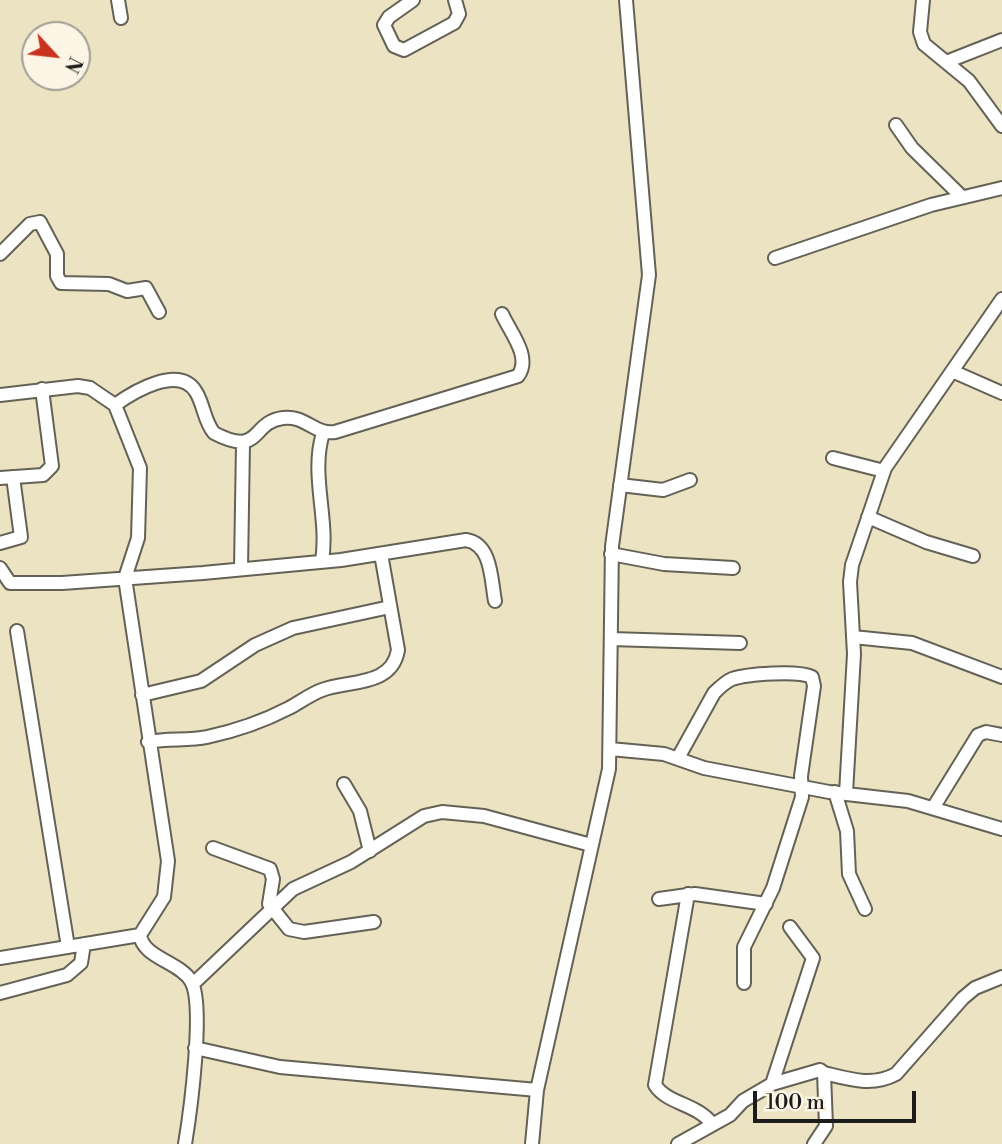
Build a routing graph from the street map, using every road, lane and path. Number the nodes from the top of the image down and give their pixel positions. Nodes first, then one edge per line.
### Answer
1 (118, 0) edge
2 (413, 0) edge
3 (455, 0) edge
4 (626, 0) edge
5 (923, 0) edge
6 (121, 18) dead end
7 (1002, 40) edge
8 (946, 62) junction
9 (896, 125) dead end
10 (1002, 126) edge
11 (1002, 188) edge
12 (962, 197) junction
13 (0, 254) edge
14 (775, 258) dead end
15 (1002, 299) edge
16 (159, 312) dead end
17 (502, 314) dead end
18 (952, 371) junction
19 (42, 389) junction
20 (1002, 393) edge
21 (0, 395) edge
22 (116, 405) junction
23 (323, 433) junction
24 (243, 443) junction
25 (833, 458) dead end
26 (884, 471) junction
27 (7, 477) edge
28 (690, 480) dead end
29 (620, 485) junction
30 (868, 517) junction
31 (0, 543) edge
32 (381, 554) junction
33 (611, 554) junction
34 (973, 556) dead end
35 (322, 562) junction
36 (0, 568) edge
37 (733, 568) dead end
38 (241, 569) junction
39 (125, 578) junction
40 (495, 601) dead end
41 (390, 607) junction
42 (17, 631) dead end
43 (853, 637) junction
44 (611, 639) junction
45 (740, 643) dead end
46 (1002, 677) edge
47 (142, 695) junction
48 (1002, 735) edge
49 (148, 742) junction
50 (610, 749) junction
51 (678, 758) junction
52 (344, 784) dead end
53 (803, 787) junction
54 (841, 793) junction
55 (933, 808) junction
56 (1002, 829) edge
57 (591, 845) junction
58 (213, 848) dead end
59 (370, 851) junction
60 (688, 894) junction
61 (659, 899) dead end
62 (766, 904) junction
63 (271, 908) junction
64 (865, 909) dead end
65 (374, 922) dead end
66 (790, 927) dead end
67 (140, 935) junction
68 (83, 944) junction
69 (68, 947) junction
70 (0, 958) edge
71 (1002, 977) edge
72 (744, 983) dead end
73 (193, 984) junction
74 (0, 993) edge
75 (195, 1048) junction
76 (824, 1073) junction
77 (772, 1084) junction
78 (537, 1090) junction
79 (712, 1124) junction
80 (185, 1144) edge
81 (532, 1144) edge
82 (678, 1144) edge
83 (814, 1144) edge

1 - 6 street
2 - 3 street
4 - 29 street
5 - 8 street
7 - 8 street
8 - 10 street
9 - 12 street
11 - 12 street
12 - 14 street
13 - 16 street
15 - 18 street
17 - 23 street
18 - 20 street
18 - 26 street
19 - 21 street
19 - 22 street
19 - 27 street
22 - 24 street
22 - 39 street
23 - 24 street
23 - 35 street
24 - 38 street
25 - 26 street
26 - 30 street
27 - 31 street
28 - 29 street
29 - 33 street
30 - 34 street
30 - 43 street
32 - 35 street
32 - 40 street
32 - 41 street
33 - 37 street
33 - 44 street
35 - 38 street
36 - 39 street
38 - 39 street
39 - 47 street
41 - 47 street
41 - 49 street
42 - 69 street
43 - 46 street
43 - 54 street
44 - 45 street
44 - 50 street
47 - 49 street
48 - 55 street
49 - 67 street
50 - 51 street
50 - 57 street
51 - 53 street
51 - 53 street
52 - 59 street
53 - 54 street
53 - 62 street
54 - 55 street
54 - 64 street
55 - 56 street
57 - 59 street
57 - 78 street
58 - 63 street
59 - 63 street
60 - 61 street
60 - 62 street
60 - 79 street
62 - 72 street
63 - 65 street
63 - 73 street
66 - 77 street
67 - 68 street
67 - 73 street
68 - 69 street
68 - 74 street
69 - 70 street
71 - 76 street
73 - 75 street
75 - 78 street
75 - 80 street
76 - 77 street
76 - 83 street
77 - 79 street
78 - 81 street
79 - 82 street

